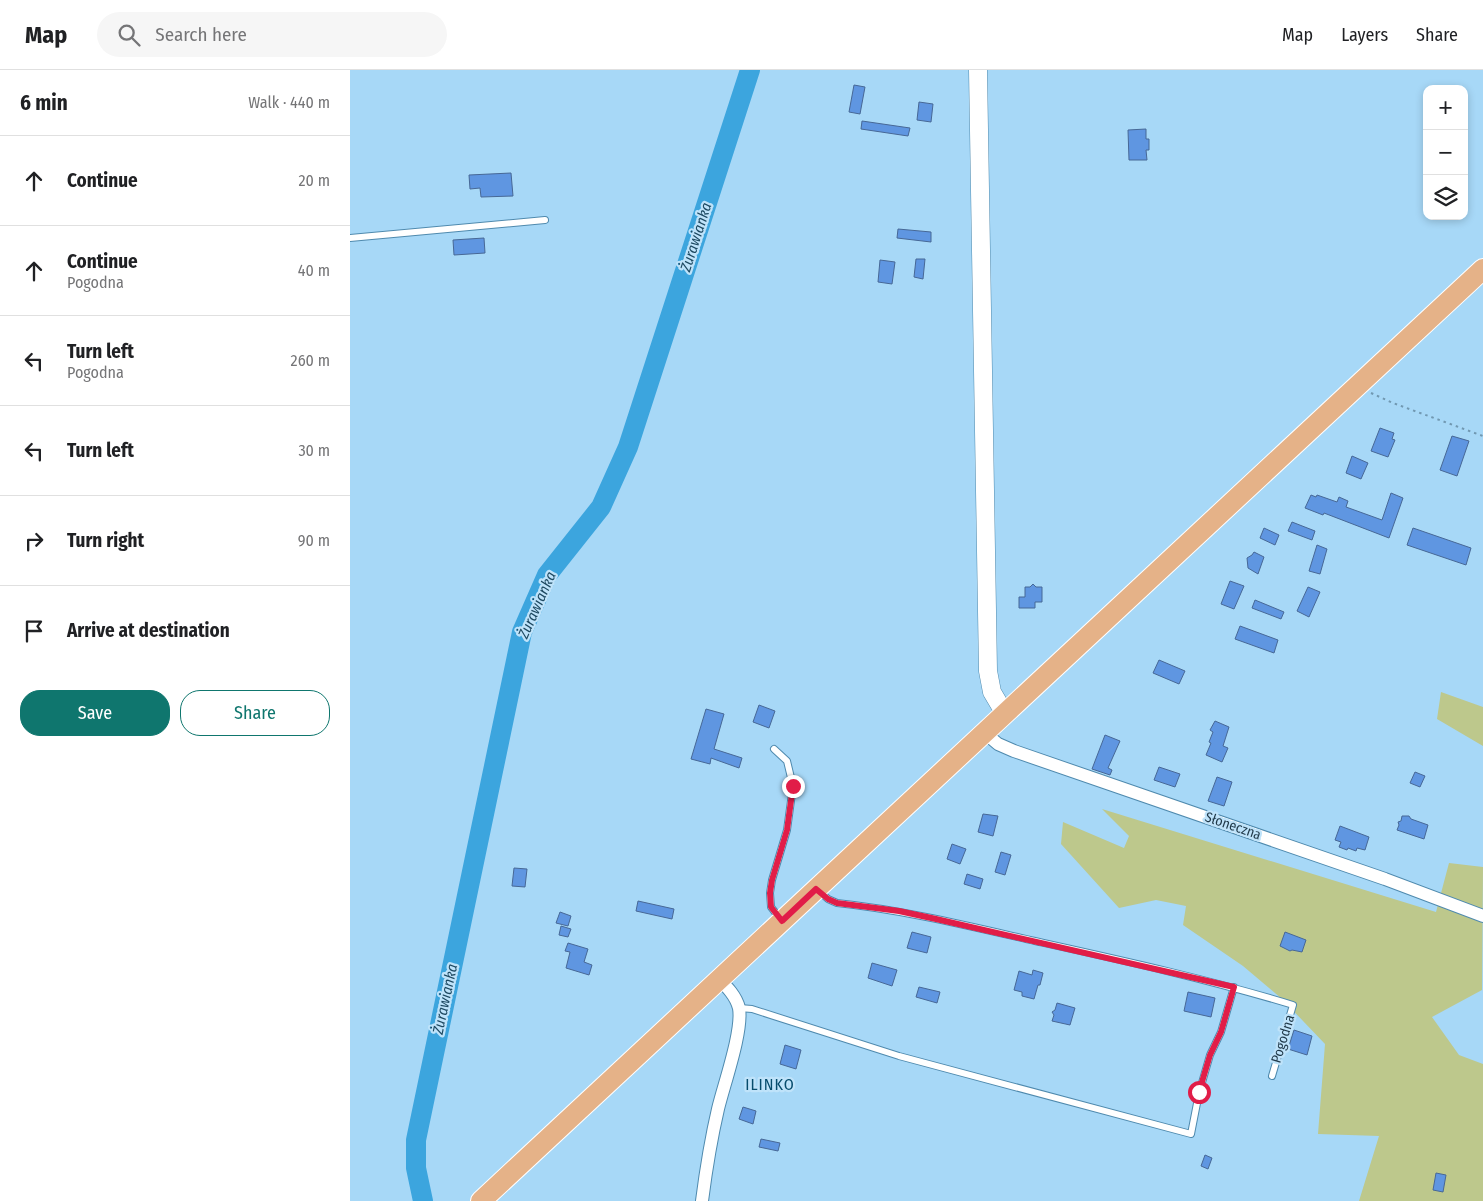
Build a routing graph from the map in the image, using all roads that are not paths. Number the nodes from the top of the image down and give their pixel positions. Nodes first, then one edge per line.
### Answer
1 (978, 70) edge
2 (545, 220) dead end
3 (350, 238) edge
4 (1483, 269) edge
5 (1005, 714) junction
6 (985, 733) junction
7 (774, 749) dead end
8 (816, 889) junction
9 (1483, 916) edge
10 (782, 921) junction
11 (720, 979) junction
12 (1234, 987) junction
13 (739, 1008) junction
14 (1272, 1076) dead end
15 (481, 1201) edge
16 (702, 1201) edge

1 - 5 street
2 - 3 lane
4 - 5 main road
5 - 6 main road
6 - 8 main road
6 - 9 street, Słoneczna
7 - 10 lane
8 - 10 main road
8 - 12 lane, Pogodna
10 - 11 main road
11 - 13 street
11 - 15 main road
12 - 13 lane
12 - 14 lane, Pogodna
13 - 16 street

